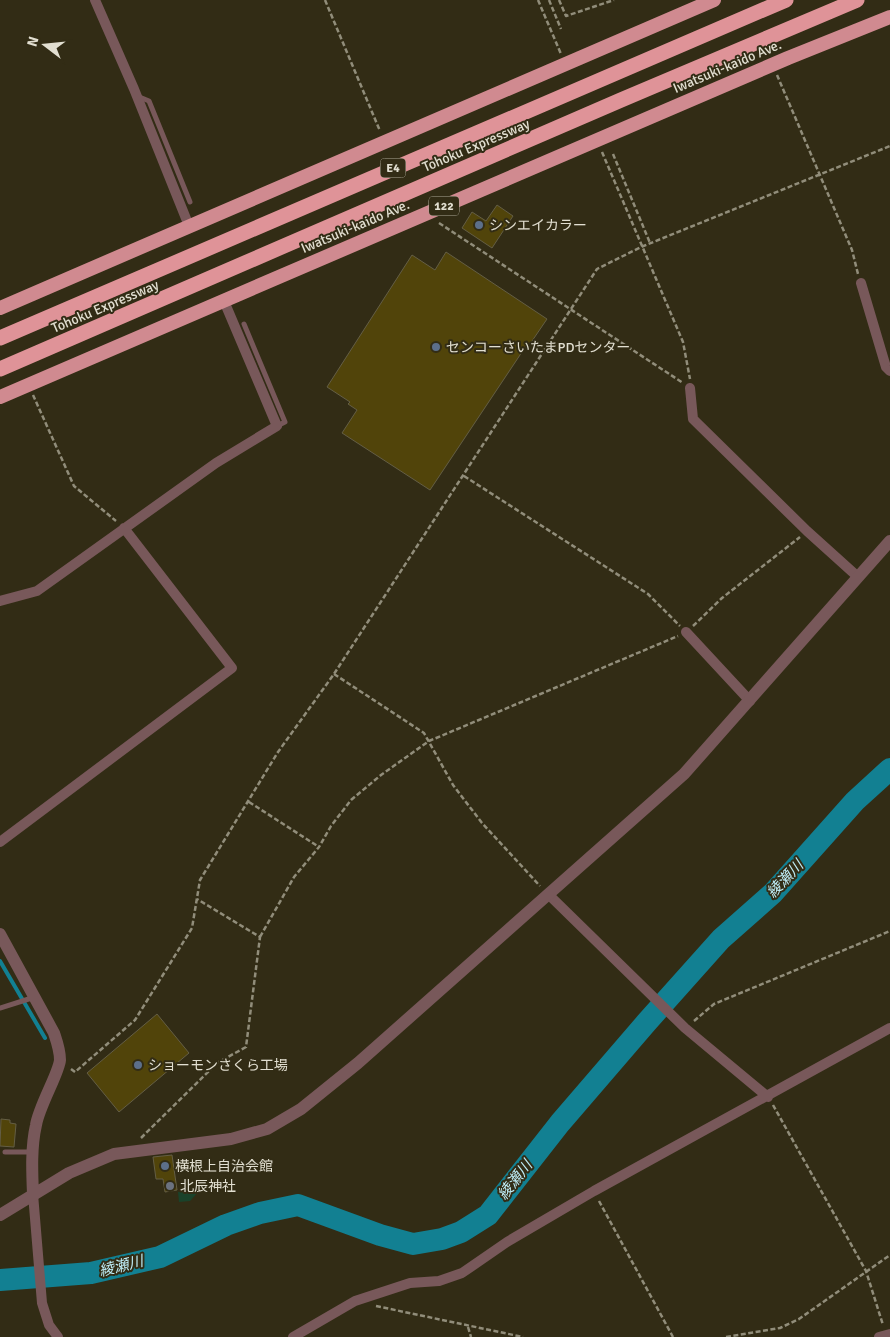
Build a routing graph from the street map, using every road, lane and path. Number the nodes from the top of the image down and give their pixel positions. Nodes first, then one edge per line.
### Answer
1 (95, 0) edge
2 (325, 0) edge
3 (538, 0) edge
4 (549, 0) edge
5 (559, 0) edge
6 (614, 0) edge
7 (714, 0) edge
8 (786, 0) edge
9 (857, 0) edge
10 (890, 17) edge
11 (561, 29) dead end
12 (566, 64) junction
13 (772, 65) junction
14 (137, 96) junction
15 (597, 140) junction
16 (384, 141) junction
17 (890, 146) edge
18 (614, 154) dead end
19 (821, 175) junction
20 (190, 202) dead end
21 (421, 216) junction
22 (189, 226) junction
23 (650, 243) junction
24 (641, 247) junction
25 (860, 283) joint
26 (224, 300) junction
27 (0, 308) edge
28 (569, 309) junction
29 (244, 324) dead end
30 (0, 338) edge
31 (0, 369) edge
32 (890, 371) edge
33 (28, 385) junction
34 (690, 388) junction
35 (0, 397) edge
36 (277, 426) junction
37 (464, 476) junction
38 (124, 528) junction
39 (806, 531) junction
40 (890, 541) edge
41 (858, 577) junction
42 (0, 601) edge
43 (686, 632) junction
44 (334, 674) junction
45 (750, 701) junction
46 (429, 741) junction
47 (249, 802) junction
48 (0, 842) edge
49 (319, 847) junction
50 (548, 894) junction
51 (197, 899) junction
52 (890, 931) edge
53 (0, 934) edge
54 (260, 937) junction
55 (35, 997) junction
56 (0, 1008) edge
57 (685, 1028) junction
58 (890, 1028) edge
59 (60, 1061) junction
60 (768, 1097) junction
61 (138, 1150) junction
62 (5, 1152) dead end
63 (33, 1152) junction
64 (594, 1191) junction
65 (33, 1194) junction
66 (0, 1216) edge
67 (890, 1255) edge
68 (866, 1271) junction
69 (355, 1301) junction
70 (468, 1327) junction
71 (885, 1335) edge
72 (58, 1337) edge
73 (293, 1337) edge
74 (471, 1337) edge
75 (523, 1337) edge
76 (673, 1337) edge
77 (726, 1337) edge

1 - 14 street
2 - 16 path
3 - 12 path
4 - 11 path
5 - 6 path
7 - 12 highway
8 - 30 highway, Tohoku Expressway / E4
9 - 31 highway, Tohoku Expressway / E4
10 - 13 highway, Iwatsuki-kaido Ave. / 122
12 - 16 highway
13 - 15 highway, Iwatsuki-kaido Ave. / 122
13 - 19 path
14 - 20 lane
14 - 22 street
15 - 21 highway, Iwatsuki-kaido Ave. / 122
15 - 24 path
16 - 22 highway
17 - 19 path
18 - 23 path
19 - 23 path
19 - 25 path
21 - 26 highway, Iwatsuki-kaido Ave. / 122
21 - 28 path
22 - 27 highway
23 - 24 path
24 - 28 path
24 - 34 path
25 - 32 street
26 - 33 highway, Iwatsuki-kaido Ave. / 122
26 - 36 street
28 - 34 path
28 - 37 path
29 - 36 lane
33 - 35 highway, Iwatsuki-kaido Ave. / 122
33 - 38 path
34 - 39 street
36 - 38 street
37 - 43 path
37 - 44 path
38 - 42 street
38 - 48 street
39 - 41 street
39 - 43 path
40 - 41 street
41 - 45 street
43 - 45 street
43 - 46 path
44 - 46 path
44 - 47 path
45 - 50 street
46 - 49 path
46 - 50 path
47 - 49 path
47 - 51 path
49 - 54 path
50 - 57 street
50 - 61 street
51 - 54 path
51 - 59 path
52 - 57 path
53 - 55 street
54 - 61 path
55 - 56 lane
55 - 59 street
57 - 60 street
58 - 60 street
59 - 63 street
60 - 64 street
60 - 68 path
61 - 65 street
62 - 63 lane
63 - 65 street
64 - 69 street
64 - 76 path
65 - 66 street
65 - 72 street
67 - 68 path
68 - 71 path
68 - 77 path
69 - 70 path
69 - 73 street
70 - 74 path
70 - 75 path

